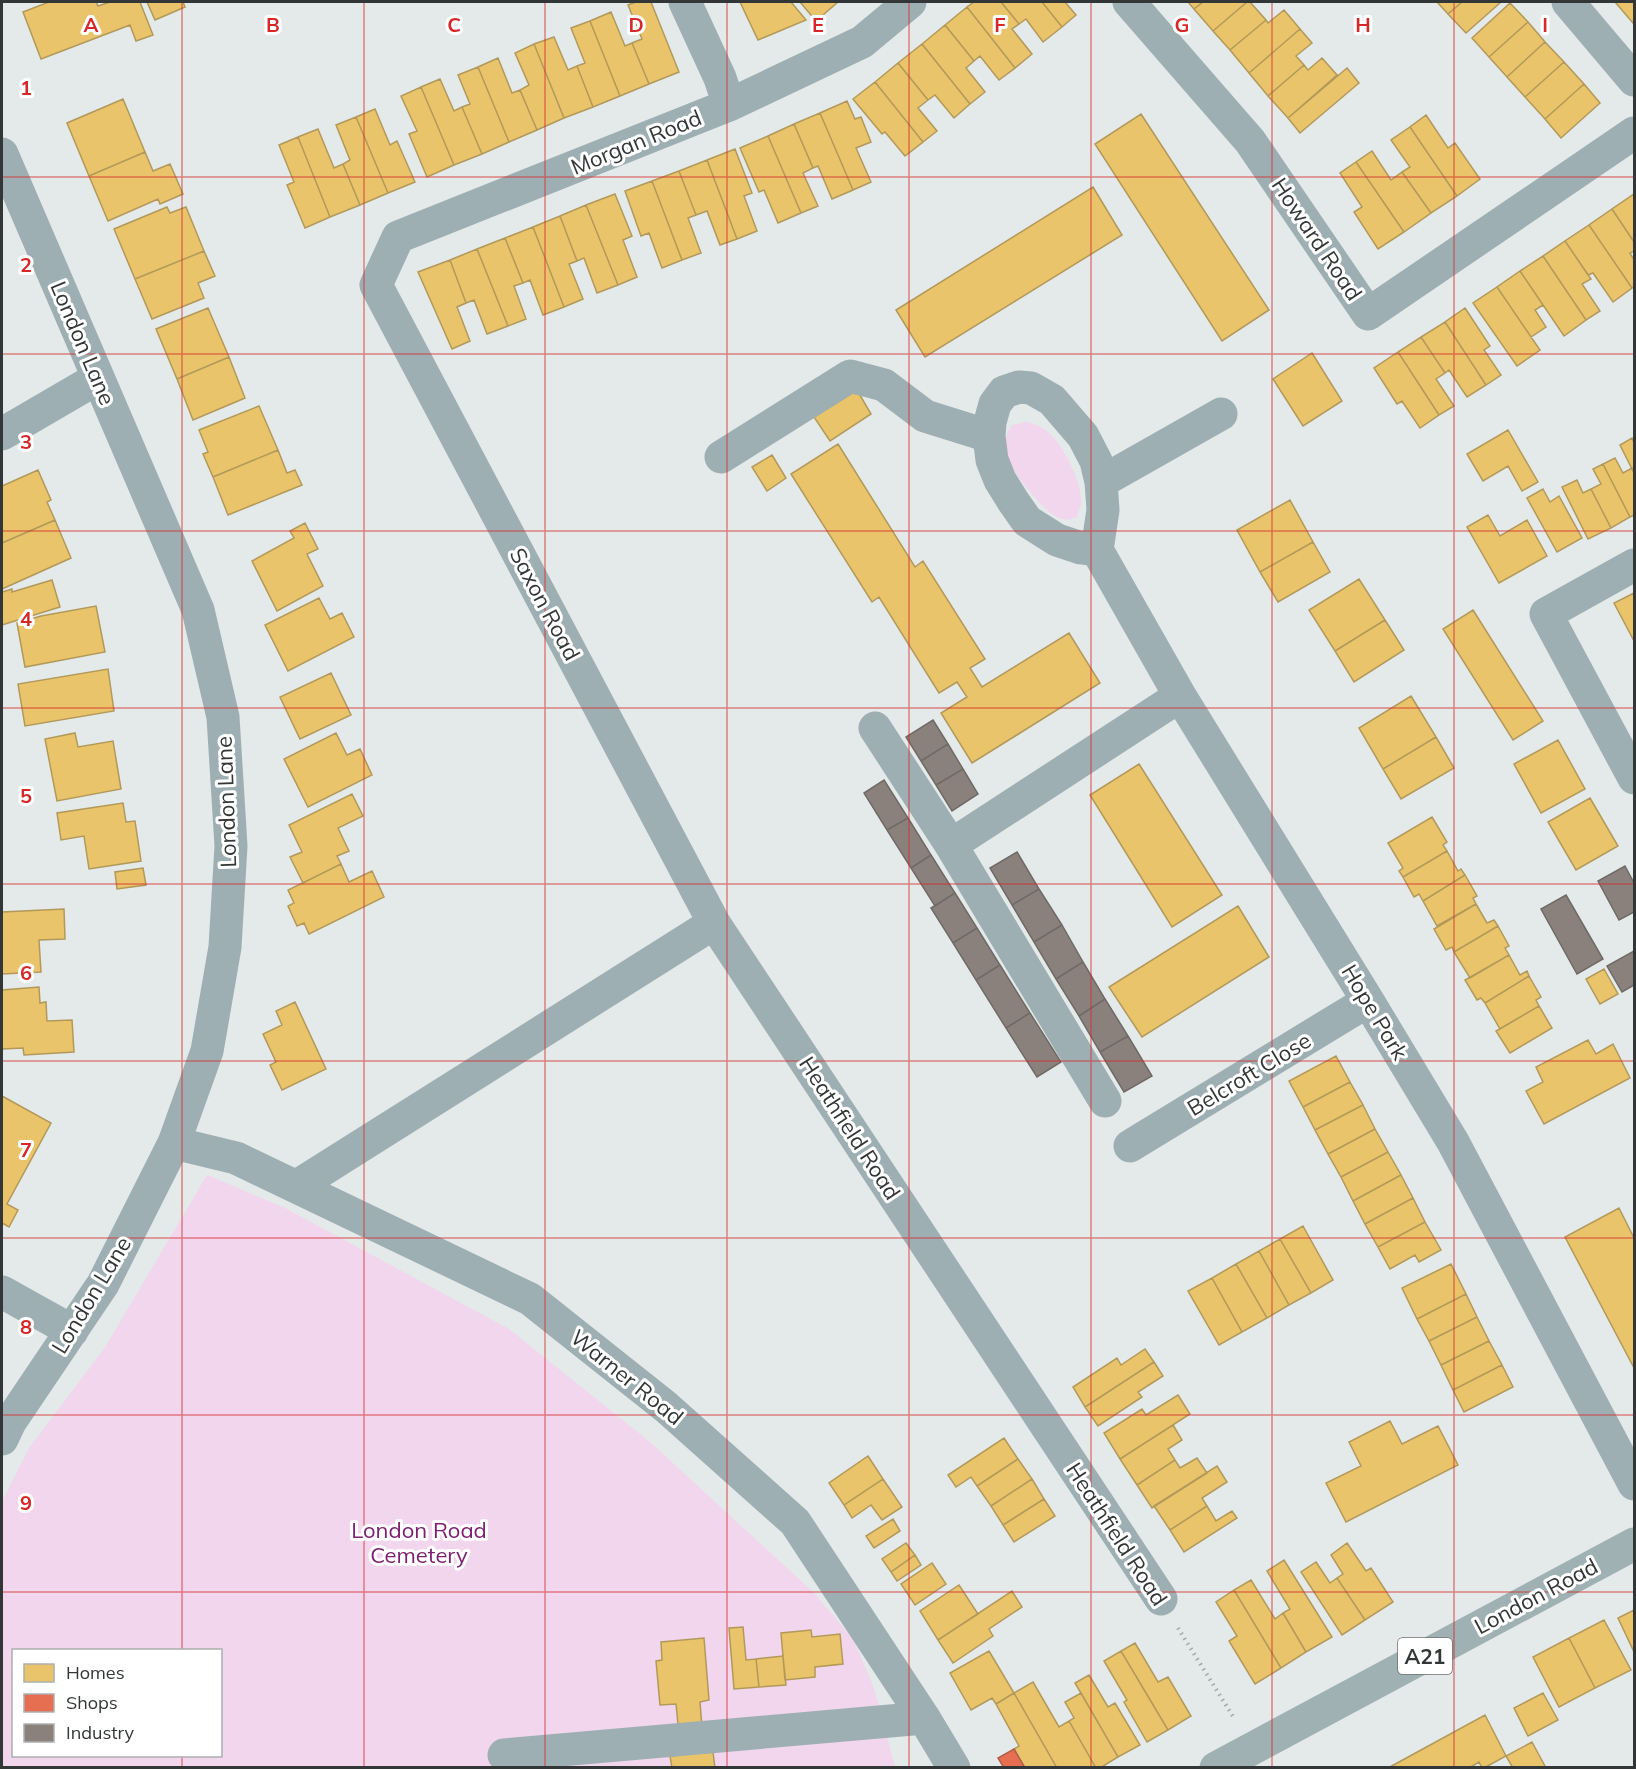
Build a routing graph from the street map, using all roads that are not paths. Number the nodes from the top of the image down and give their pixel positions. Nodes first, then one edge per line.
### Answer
1 (685, 2) edge
2 (910, 2) edge
3 (1129, 2) edge
4 (1568, 2) edge
5 (1635, 80) edge
6 (729, 105) junction
7 (1635, 133) edge
8 (2, 154) edge
9 (376, 285) joint
10 (98, 378) junction
11 (1221, 414) dead end
12 (2, 434) edge
13 (989, 436) junction
14 (721, 457) dead end
15 (1101, 482) junction
16 (1097, 550) junction
17 (1635, 565) edge
18 (1180, 696) junction
19 (875, 728) dead end
20 (1635, 778) edge
21 (951, 845) junction
22 (714, 923) junction
23 (1368, 1001) junction
24 (1105, 1101) dead end
25 (174, 1143) junction
26 (1130, 1146) dead end
27 (297, 1186) junction
28 (2, 1292) edge
29 (72, 1331) junction
30 (2, 1439) edge
31 (1635, 1484) edge
32 (1635, 1544) edge
33 (1161, 1599) road end
34 (924, 1718) junction
35 (504, 1755) dead end
36 (954, 1767) edge
37 (1216, 1767) edge

1 - 6 street
2 - 6 street, Morgan Road
3 - 7 street, Howard Road
4 - 5 street
6 - 9 street, Morgan Road
8 - 10 street, London Lane
9 - 22 street, Saxon Road
10 - 12 street
10 - 25 street, London Lane
11 - 15 street
13 - 14 street
13 - 15 street
13 - 16 street
15 - 16 street
16 - 18 street, Hope Park
17 - 20 street
18 - 21 street
18 - 23 street, Hope Park
19 - 21 street
21 - 24 street
22 - 27 street
22 - 33 street, Heathfield Road
23 - 26 street, Belcroft Close
23 - 31 street, Hope Park
25 - 27 street, Warner Road
25 - 29 street, London Lane
27 - 34 street, Warner Road
28 - 29 street
29 - 30 street, London Lane
32 - 37 main road, London Road / A21
34 - 35 street
34 - 36 street, Warner Road

